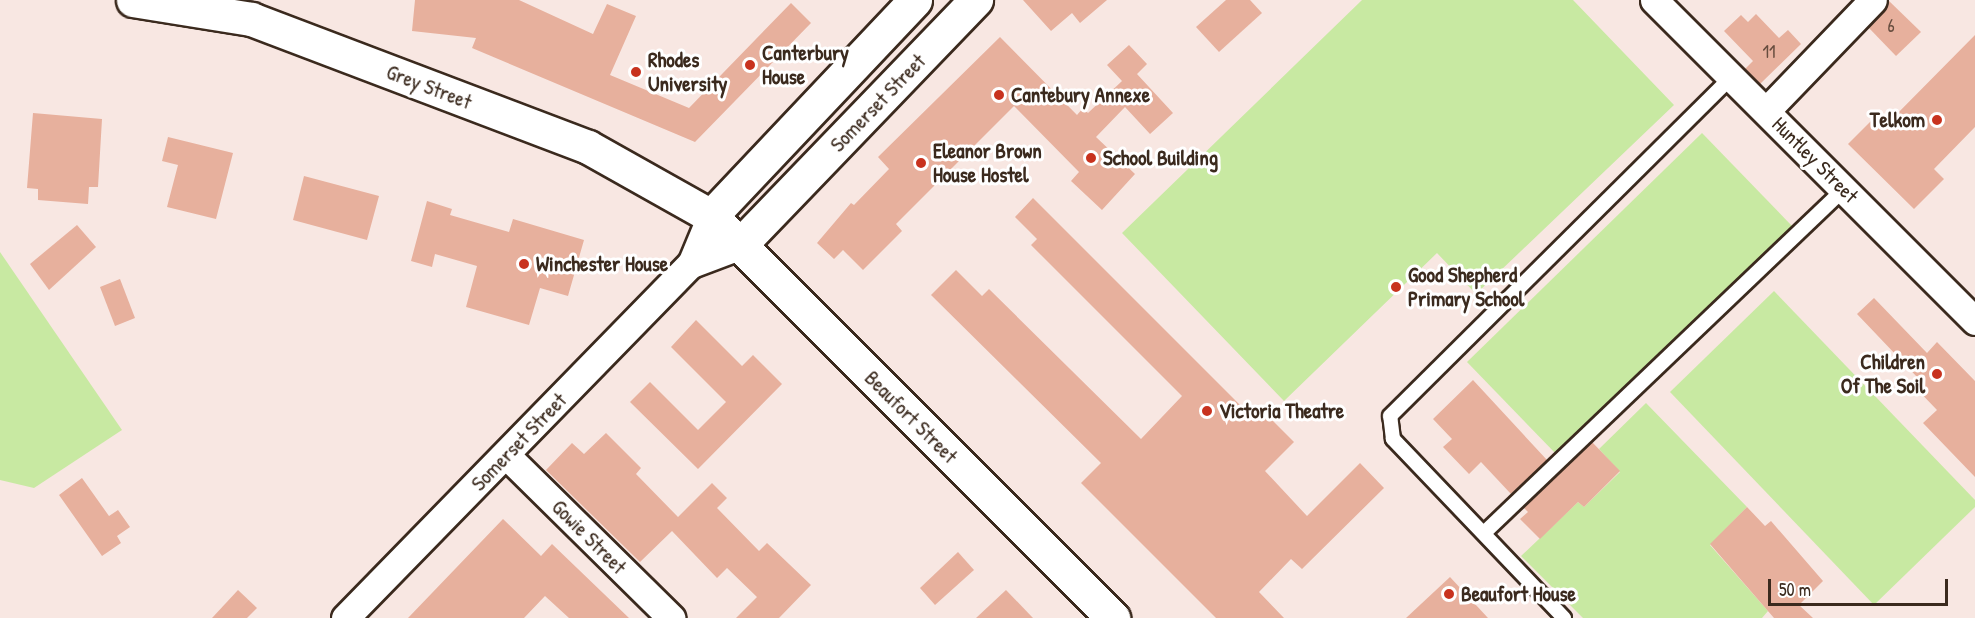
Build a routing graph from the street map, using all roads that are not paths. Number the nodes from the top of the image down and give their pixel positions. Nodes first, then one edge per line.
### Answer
1 (132, 0) edge
2 (915, 0) edge
3 (976, 0) edge
4 (1654, 0) edge
5 (1873, 0) edge
6 (859, 59) junction
7 (1732, 76) junction
8 (890, 91) junction
9 (1766, 111) junction
10 (1844, 189) junction
11 (711, 216) junction
12 (740, 246) junction
13 (691, 264) junction
14 (1975, 321) edge
15 (507, 456) junction
16 (1484, 533) junction
17 (345, 618) edge
18 (671, 618) edge
19 (1113, 618) edge
20 (1564, 618) edge

1 - 11 main road, Grey Street
2 - 6 main road, Somerset Street
3 - 8 main road, Somerset Street
4 - 7 street, Huntley Street
5 - 9 street
6 - 8 main road
6 - 11 main road, Somerset Street
7 - 9 street, Huntley Street
7 - 16 lane
8 - 12 main road, Somerset Street
9 - 10 street, Huntley Street
10 - 14 street, Huntley Street
10 - 16 lane
11 - 12 main road, Beaufort Street
11 - 13 street, Somerset Street
12 - 13 street, Somerset Street
12 - 19 main road, Beaufort Street
13 - 15 street, Somerset Street
15 - 17 street, Somerset Street
15 - 18 street, Gowie Street
16 - 20 lane

